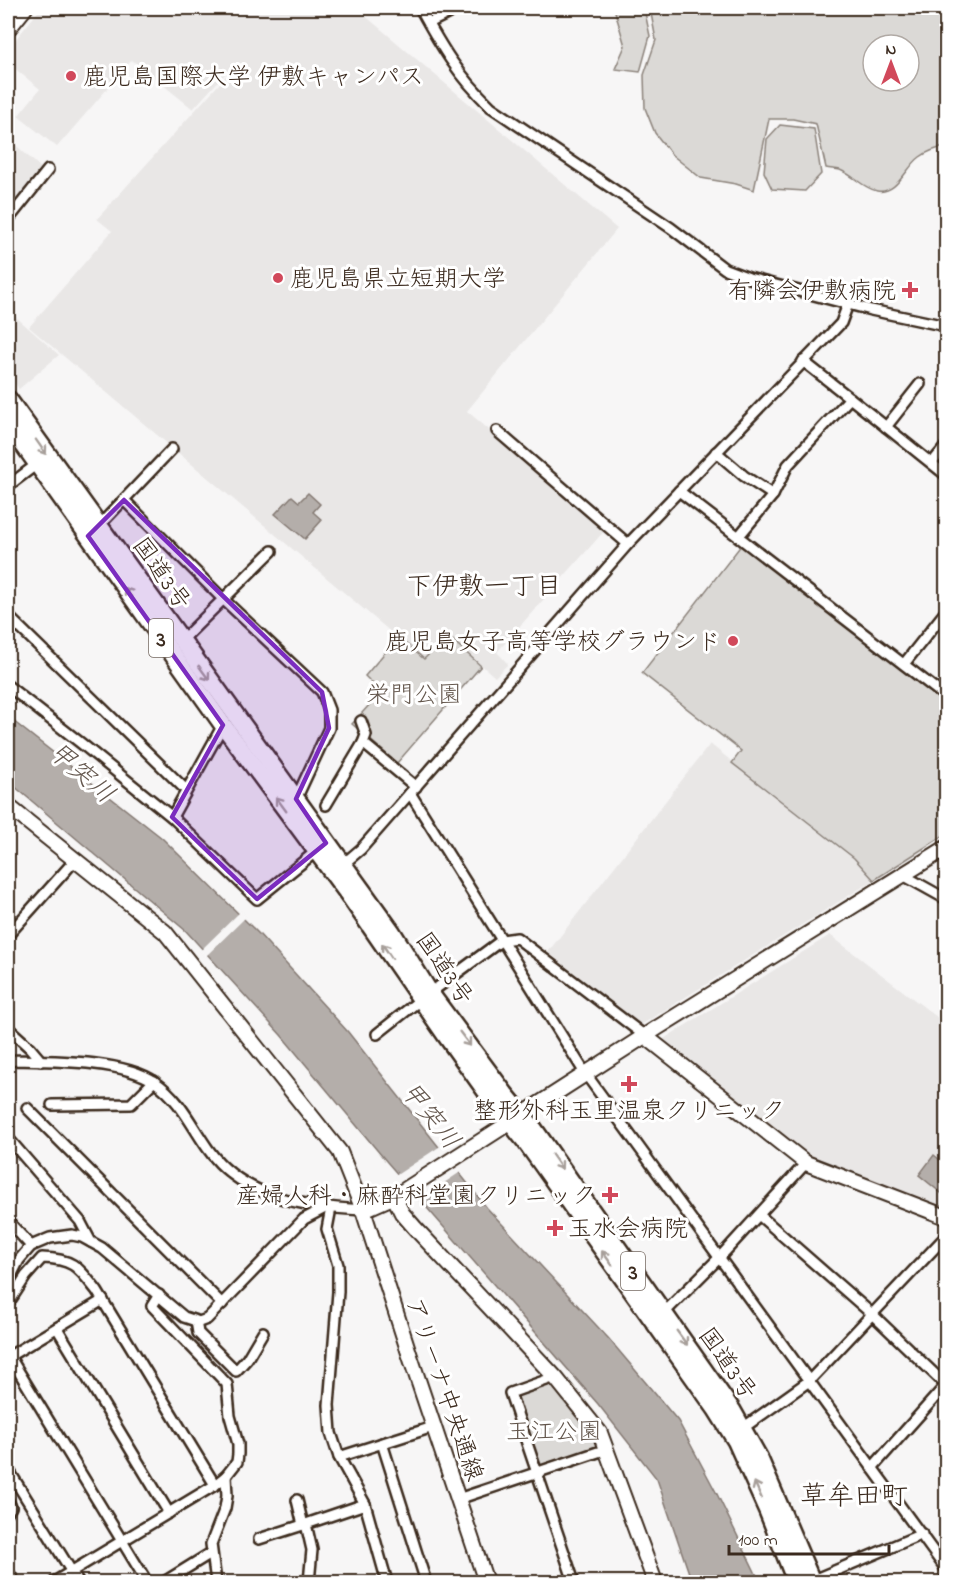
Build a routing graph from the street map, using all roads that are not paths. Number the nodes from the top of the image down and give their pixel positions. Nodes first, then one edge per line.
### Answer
1 (25, 8) edge
2 (420, 8) edge
3 (459, 8) edge
4 (10, 21) edge
5 (429, 23) junction
6 (48, 170) dead end
7 (8, 220) edge
8 (848, 304) junction
9 (946, 326) edge
10 (803, 361) junction
11 (920, 384) dead end
12 (850, 398) junction
13 (8, 399) edge
14 (8, 423) edge
15 (886, 427) junction
16 (496, 431) dead end
17 (946, 446) edge
18 (172, 449) dead end
19 (716, 452) junction
20 (932, 463) junction
21 (37, 464) junction
22 (946, 475) edge
23 (8, 486) edge
24 (679, 491) junction
25 (773, 495) junction
26 (124, 500) junction
27 (94, 531) junction
28 (739, 536) junction
29 (628, 544) junction
30 (272, 551) dead end
31 (224, 600) junction
32 (946, 611) edge
33 (8, 616) edge
34 (181, 641) junction
35 (904, 664) junction
36 (8, 686) edge
37 (946, 697) edge
38 (361, 721) dead end
39 (224, 725) junction
40 (363, 743) junction
41 (186, 790) junction
42 (413, 790) junction
43 (296, 800) junction
44 (326, 805) dead end
45 (8, 806) edge
46 (172, 818) junction
47 (321, 847) junction
48 (946, 848) edge
49 (76, 859) junction
50 (338, 869) junction
51 (903, 875) junction
52 (946, 899) edge
53 (8, 935) edge
54 (502, 940) junction
55 (425, 996) junction
56 (8, 1028) edge
57 (377, 1034) dead end
58 (645, 1036) junction
59 (8, 1060) edge
60 (41, 1061) junction
61 (585, 1073) junction
62 (154, 1081) junction
63 (52, 1106) dead end
64 (27, 1108) dead end
65 (516, 1118) junction
66 (8, 1138) edge
67 (806, 1163) junction
68 (395, 1196) junction
69 (328, 1208) junction
70 (363, 1210) junction
71 (759, 1215) junction
72 (946, 1217) edge
73 (8, 1221) edge
74 (946, 1236) edge
75 (91, 1242) junction
76 (31, 1246) junction
77 (720, 1257) junction
78 (8, 1282) edge
79 (159, 1295) junction
80 (103, 1300) junction
81 (8, 1304) edge
82 (222, 1304) junction
83 (872, 1314) junction
84 (659, 1318) junction
85 (196, 1321) junction
86 (57, 1328) junction
87 (263, 1332) dead end
88 (8, 1356) edge
89 (555, 1377) junction
90 (809, 1381) junction
91 (433, 1427) junction
92 (743, 1428) junction
93 (382, 1443) junction
94 (607, 1449) junction
95 (339, 1456) junction
96 (872, 1468) junction
97 (8, 1469) edge
98 (537, 1471) junction
99 (226, 1476) junction
100 (215, 1485) junction
101 (458, 1499) junction
102 (297, 1500) dead end
103 (8, 1501) edge
104 (365, 1504) junction
105 (8, 1511) edge
106 (169, 1513) junction
107 (304, 1524) junction
108 (922, 1534) junction
109 (259, 1539) dead end
110 (122, 1541) junction
111 (211, 1553) junction
112 (946, 1569) edge
113 (8, 1572) edge
114 (71, 1572) junction
115 (15, 1582) edge
116 (54, 1582) edge
117 (78, 1582) edge
118 (147, 1582) edge
119 (164, 1582) edge
120 (216, 1582) edge
121 (309, 1582) edge
122 (387, 1582) edge
123 (426, 1582) edge
124 (486, 1582) edge
125 (574, 1582) edge
126 (655, 1582) edge
127 (806, 1582) edge

1 - 4 street
2 - 5 street
3 - 5 street
5 - 8 street
6 - 7 street
8 - 9 street
8 - 10 street
10 - 12 street
10 - 19 street
11 - 15 street
12 - 15 street
12 - 25 street
13 -> 27 highway, 国道3号 / 3
14 - 21 highway, 国道3号 / 3
15 - 20 street
16 - 29 street
17 - 20 street
18 - 26 street
19 - 24 street
19 - 25 street
20 - 22 street
21 - 23 street
21 - 27 highway, 国道3号 / 3
24 - 28 street
24 - 29 street
25 - 28 street
26 - 27 street
26 - 31 street
27 - 34 highway, 国道3号 / 3
39 -> 27 highway, 国道3号 / 3
28 - 35 street
29 - 42 street
30 - 31 street
31 - 34 street
31 - 43 street
32 - 35 street
33 - 41 street
34 -> 43 highway, 国道3号 / 3
35 - 37 street
36 - 46 street
38 - 40 street
39 - 41 street
47 -> 39 highway, 国道3号 / 3
40 - 42 street
40 - 44 street
41 - 46 street
42 - 50 street
42 - 54 street
43 - 47 highway, 国道3号 / 3
45 - 49 street, アリーナ中央通線
46 - 47 street
47 - 50 highway, 国道3号 / 3
48 - 51 street
49 - 53 street
49 - 70 street, アリーナ中央通線
50 - 55 highway, 国道3号 / 3
51 - 52 street
51 - 58 street
54 - 55 street
54 - 58 street
54 - 61 street
55 - 57 street
55 - 65 highway, 国道3号 / 3
56 - 60 street
58 - 61 street
58 - 67 street
59 - 60 street
60 - 62 street
61 - 65 street
61 - 77 street
62 - 63 street
62 - 69 street
64 - 82 street
65 - 68 street
65 - 84 highway, 国道3号 / 3
66 - 75 street
67 - 71 street
67 - 72 street
68 - 70 street
68 - 89 street
69 - 70 street
69 - 82 street
69 - 95 street
70 - 91 street, アリーナ中央通線
71 - 77 street
71 - 83 street
73 - 76 street
74 - 83 street
75 - 76 street
75 - 79 street
76 - 78 street
77 - 84 street
77 - 90 street
79 - 85 street
79 - 99 street
80 - 81 street
80 - 86 street
80 - 100 street
82 - 85 street
83 - 90 street
83 - 96 street
84 -> 92 highway, 国道3号 / 3
127 -> 84 highway, 国道3号 / 3
85 - 87 street
86 - 88 street
86 - 106 street
88 - 110 street
89 - 94 street
89 - 98 street
90 - 92 street
90 - 96 street
91 - 93 street
91 - 101 street, アリーナ中央通線
92 - 127 highway, 国道3号 / 3
93 - 95 street
93 - 123 street
94 - 98 street
94 - 126 street
95 - 104 street
96 - 108 street
97 - 114 street
98 - 101 street
98 - 125 street
99 - 100 street
99 - 111 street
100 - 106 street
101 - 124 street, アリーナ中央通線
102 - 107 street
103 - 105 street
104 - 107 street
104 - 122 street
106 - 110 street
107 - 109 street
107 - 121 street
108 - 112 street
108 - 127 street
110 - 114 street
110 - 118 street
111 - 119 street
111 - 120 street
113 - 115 street
114 - 116 street
114 - 117 street

